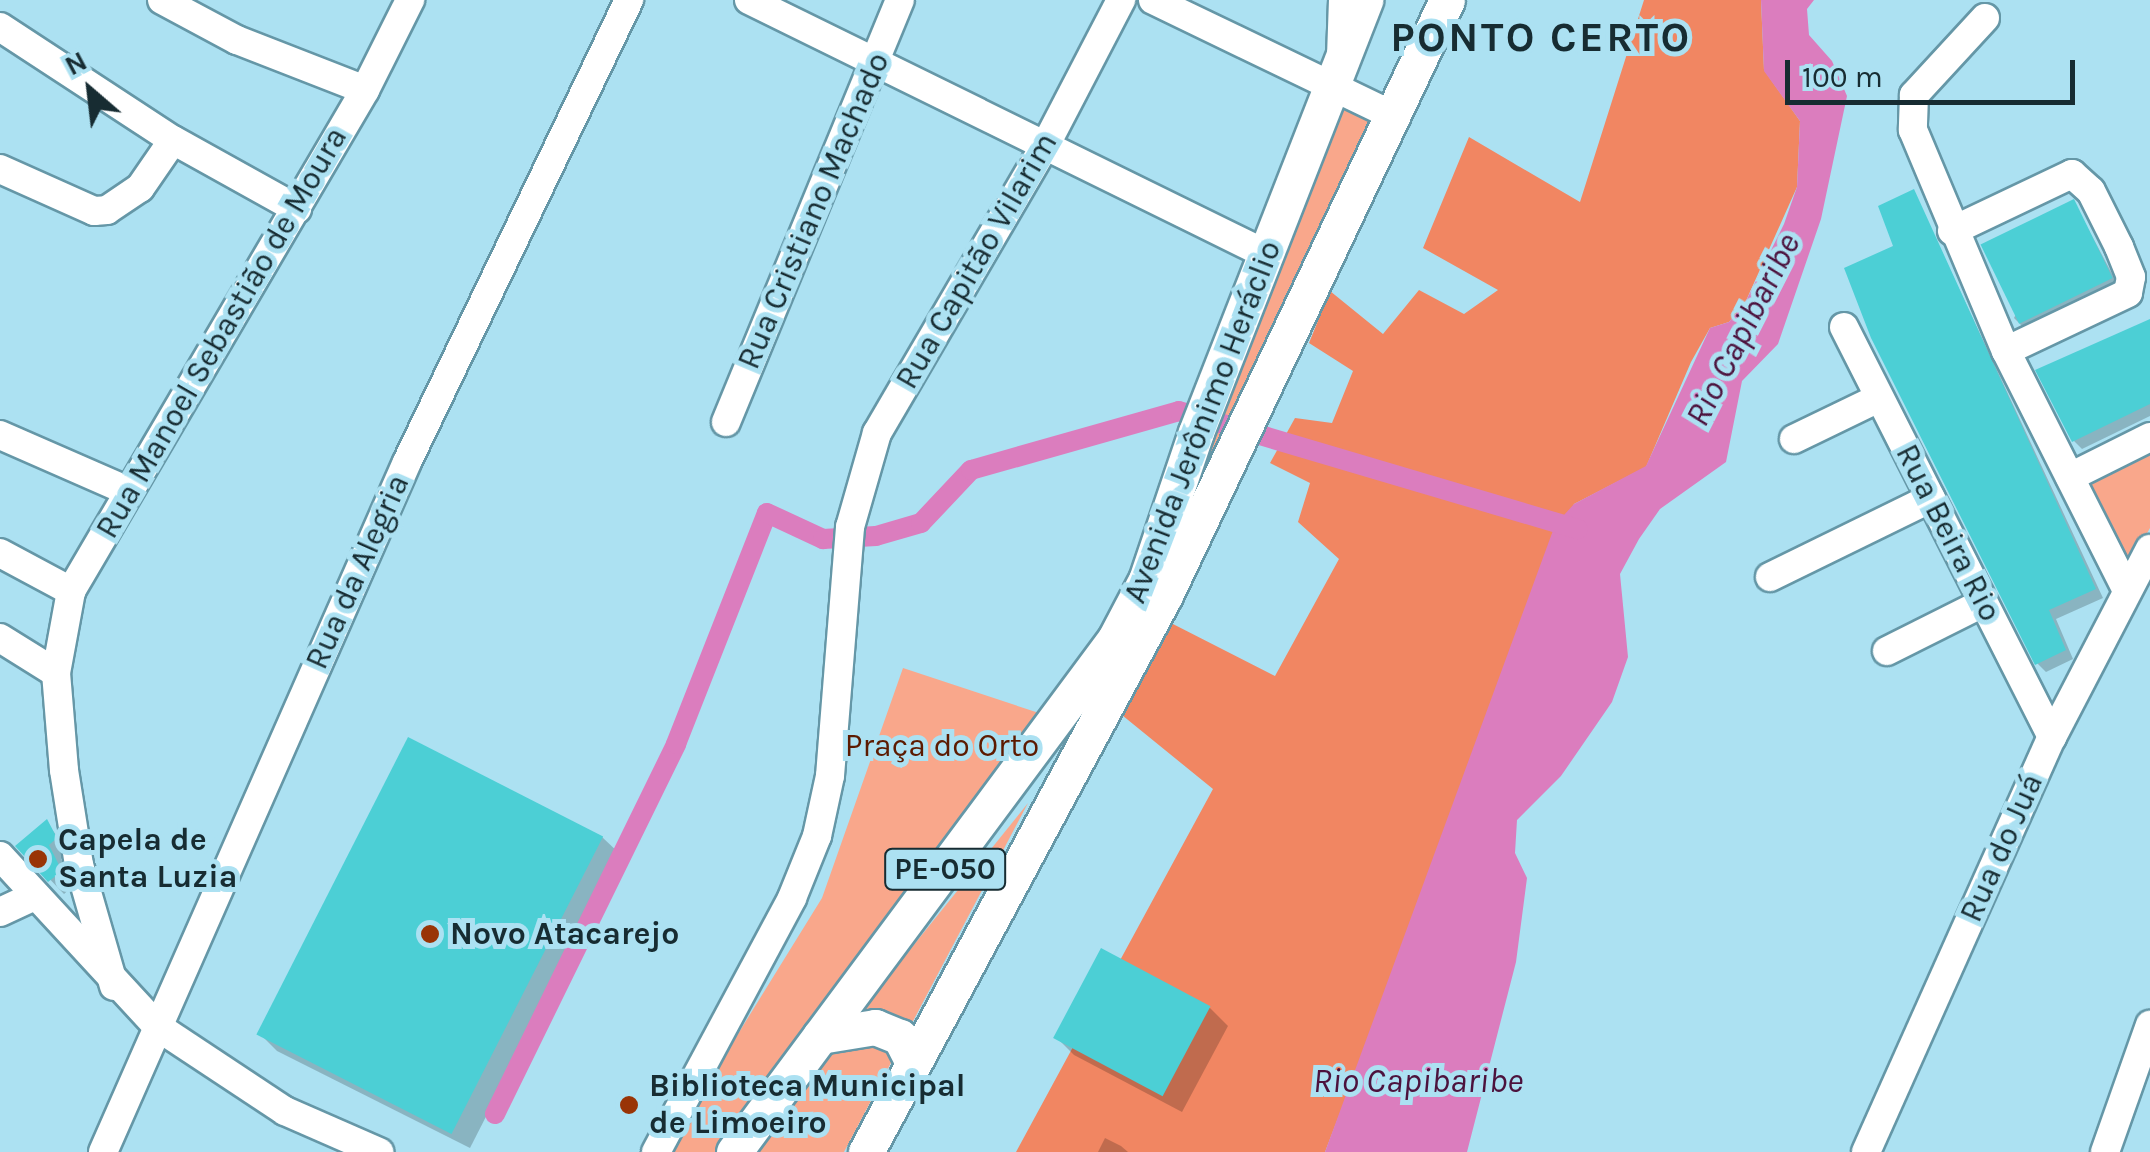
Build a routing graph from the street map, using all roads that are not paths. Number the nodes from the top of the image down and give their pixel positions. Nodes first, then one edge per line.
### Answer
1 (162, 0) edge
2 (410, 0) edge
3 (628, 0) edge
4 (749, 0) edge
5 (900, 0) edge
6 (1120, 0) edge
7 (1153, 0) edge
8 (1343, 0) edge
9 (1365, 0) edge
10 (1446, 0) edge
11 (1985, 18) dead end
12 (0, 27) edge
13 (877, 60) junction
14 (1336, 72) junction
15 (365, 90) junction
16 (1396, 117) junction
17 (174, 140) junction
18 (1045, 146) junction
19 (0, 169) edge
20 (296, 209) junction
21 (1952, 231) junction
22 (1268, 255) junction
23 (1844, 327) dead end
24 (2006, 350) junction
25 (1879, 398) junction
26 (726, 422) dead end
27 (0, 435) edge
28 (2150, 437) edge
29 (1794, 439) dead end
30 (2070, 477) junction
31 (128, 491) junction
32 (1931, 498) junction
33 (2150, 550) edge
34 (0, 553) edge
35 (1770, 577) dead end
36 (2126, 590) junction
37 (72, 591) junction
38 (1982, 603) junction
39 (0, 638) edge
40 (1887, 651) dead end
41 (56, 674) junction
42 (2052, 738) junction
43 (0, 856) edge
44 (35, 896) junction
45 (0, 912) edge
46 (114, 986) junction
47 (2150, 1025) edge
48 (158, 1027) junction
49 (820, 1036) junction
50 (911, 1059) junction
51 (103, 1152) edge
52 (378, 1152) edge
53 (656, 1152) edge
54 (734, 1152) edge
55 (866, 1152) edge
56 (1866, 1152) edge
57 (2105, 1152) edge

1 - 15 street
2 - 15 street, Rua Manoel Sebastião de Moura
3 - 48 street, Rua da Alegria
4 - 13 street
5 - 13 street, Rua Cristiano Machado
6 - 18 street, Rua Capitão Vilarim
7 - 14 street
8 - 14 street
9 - 14 main road, Avenida Jerônimo Heráclio / PE-050
10 - 16 main road, Avenida Jerônimo Heráclio / PE-050
11 - 21 street
12 - 17 street
13 - 18 street
13 - 26 street, Rua Cristiano Machado
14 - 16 street
14 - 22 main road, Avenida Jerônimo Heráclio / PE-050
15 - 20 street, Rua Manoel Sebastião de Moura
16 - 50 main road, Avenida Jerônimo Heráclio / PE-050
17 - 19 street
17 - 20 street
18 - 22 street
18 - 53 street, Rua Capitão Vilarim
20 - 31 street, Rua Manoel Sebastião de Moura
21 - 24 street
21 - 24 street
22 - 49 main road, Avenida Jerônimo Heráclio / PE-050
23 - 25 street, Rua Beira Rio
24 - 30 street
25 - 29 street
25 - 32 street, Rua Beira Rio
27 - 31 street
28 - 30 street
30 - 36 street
31 - 37 street, Rua Manoel Sebastião de Moura
32 - 35 street
32 - 38 street, Rua Beira Rio
33 - 36 street, Rua do Juá
34 - 37 street
36 - 42 street, Rua do Juá
37 - 41 street, Rua Manoel Sebastião de Moura
38 - 40 street
38 - 42 street, Rua Beira Rio
39 - 41 street
41 - 46 street, Rua Manoel Sebastião de Moura
42 - 56 street, Rua do Juá
43 - 44 street
44 - 45 street
44 - 46 street
46 - 48 street
47 - 57 street
48 - 51 street, Rua da Alegria
48 - 52 street
49 - 50 main road
49 - 54 main road, Avenida Jerônimo Heráclio / PE-050
50 - 55 main road, Avenida Jerônimo Heráclio / PE-050

